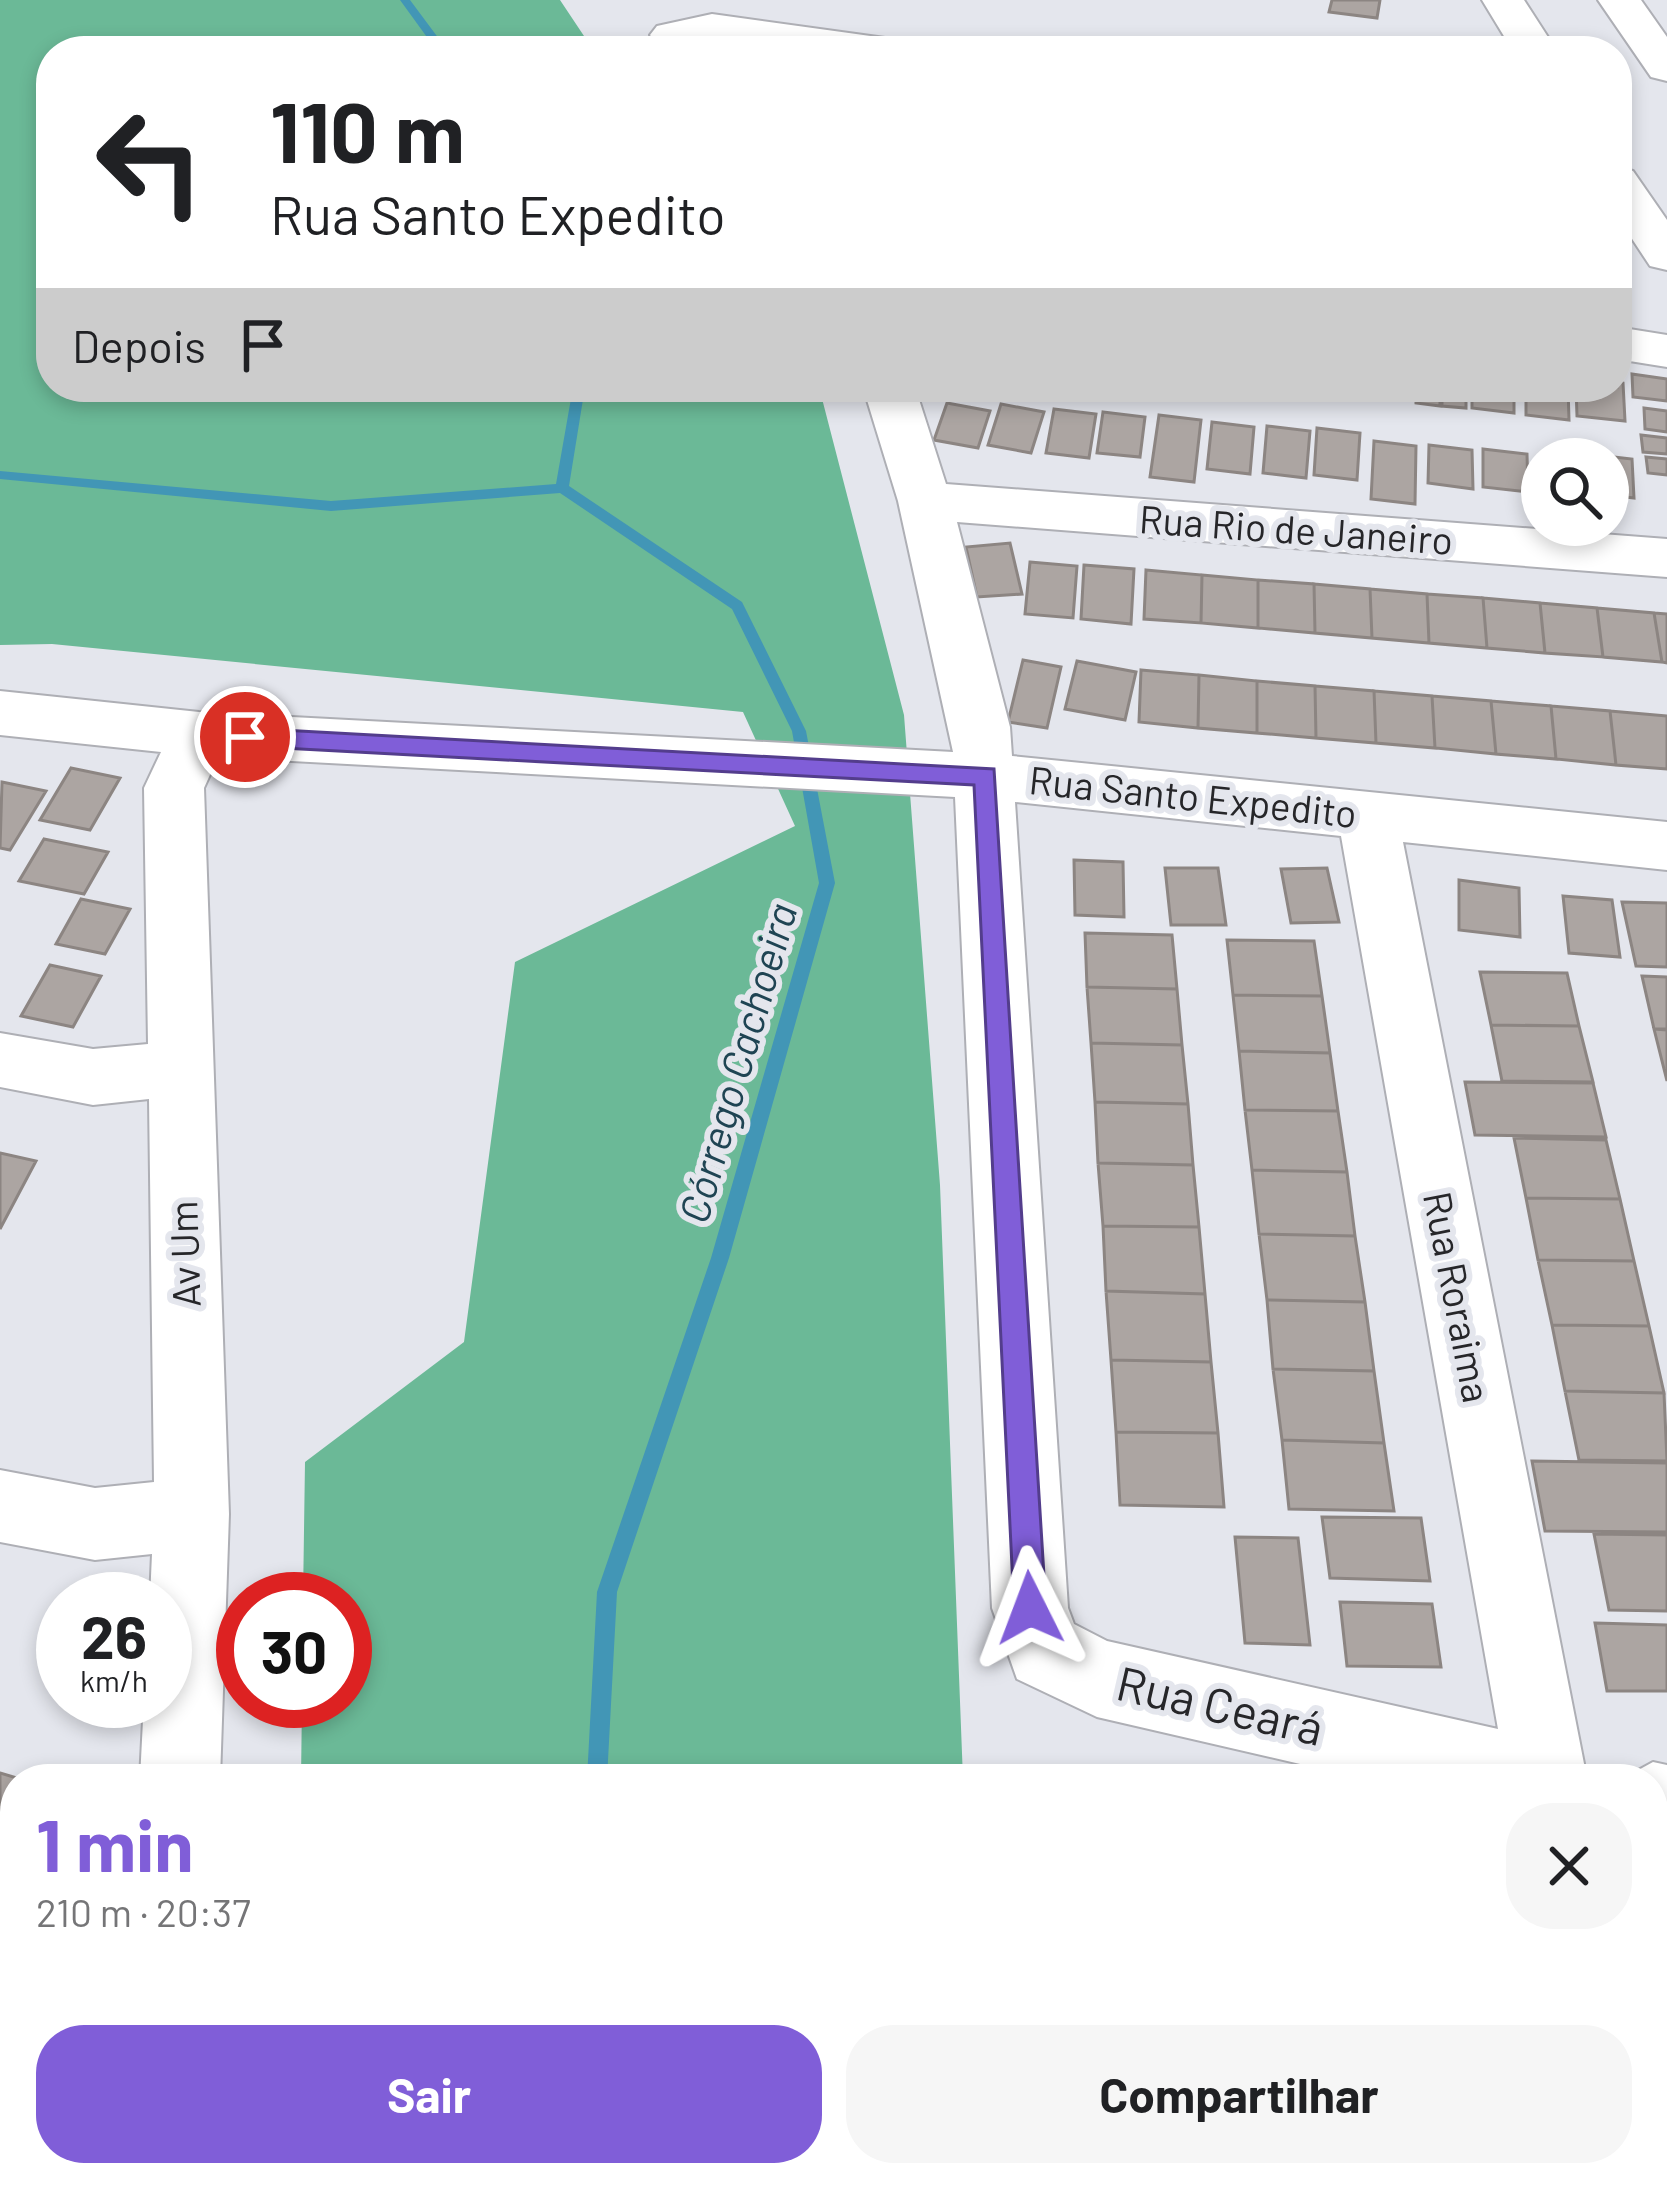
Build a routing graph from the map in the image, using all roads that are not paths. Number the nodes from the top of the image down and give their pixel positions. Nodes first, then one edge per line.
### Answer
1 (1503, 0) edge
2 (1619, 0) edge
3 (672, 28) edge
4 (777, 36) edge
5 (1526, 36) edge
6 (1667, 68) edge
7 (1632, 203) edge
8 (1667, 255) edge
9 (1632, 345) edge
10 (1667, 351) edge
11 (895, 402) edge
12 (925, 501) junction
13 (1667, 558) edge
14 (0, 713) edge
15 (199, 734) junction
16 (986, 776) junction
17 (1367, 814) junction
18 (1667, 846) edge
19 (0, 1060) edge
20 (179, 1068) junction
21 (0, 1506) edge
22 (192, 1514) junction
23 (181, 1764) edge
24 (1477, 1764) edge
25 (1541, 1764) edge

1 - 5 street
2 - 6 street
3 - 4 street
7 - 8 street
9 - 10 street
11 - 12 street
12 - 13 street, Rua Rio de Janeiro
12 - 16 street
14 - 15 street, Rua Santo Expedito
15 - 16 street, Rua Santo Expedito
15 - 20 street, Av Um
16 - 17 street, Rua Santo Expedito
16 - 24 street, Rua Ceará
17 - 18 street, Rua Santo Expedito
17 - 25 street, Rua Roraima
19 - 20 street
20 - 22 street, Av Um
21 - 22 street
22 - 23 street, Av Um

